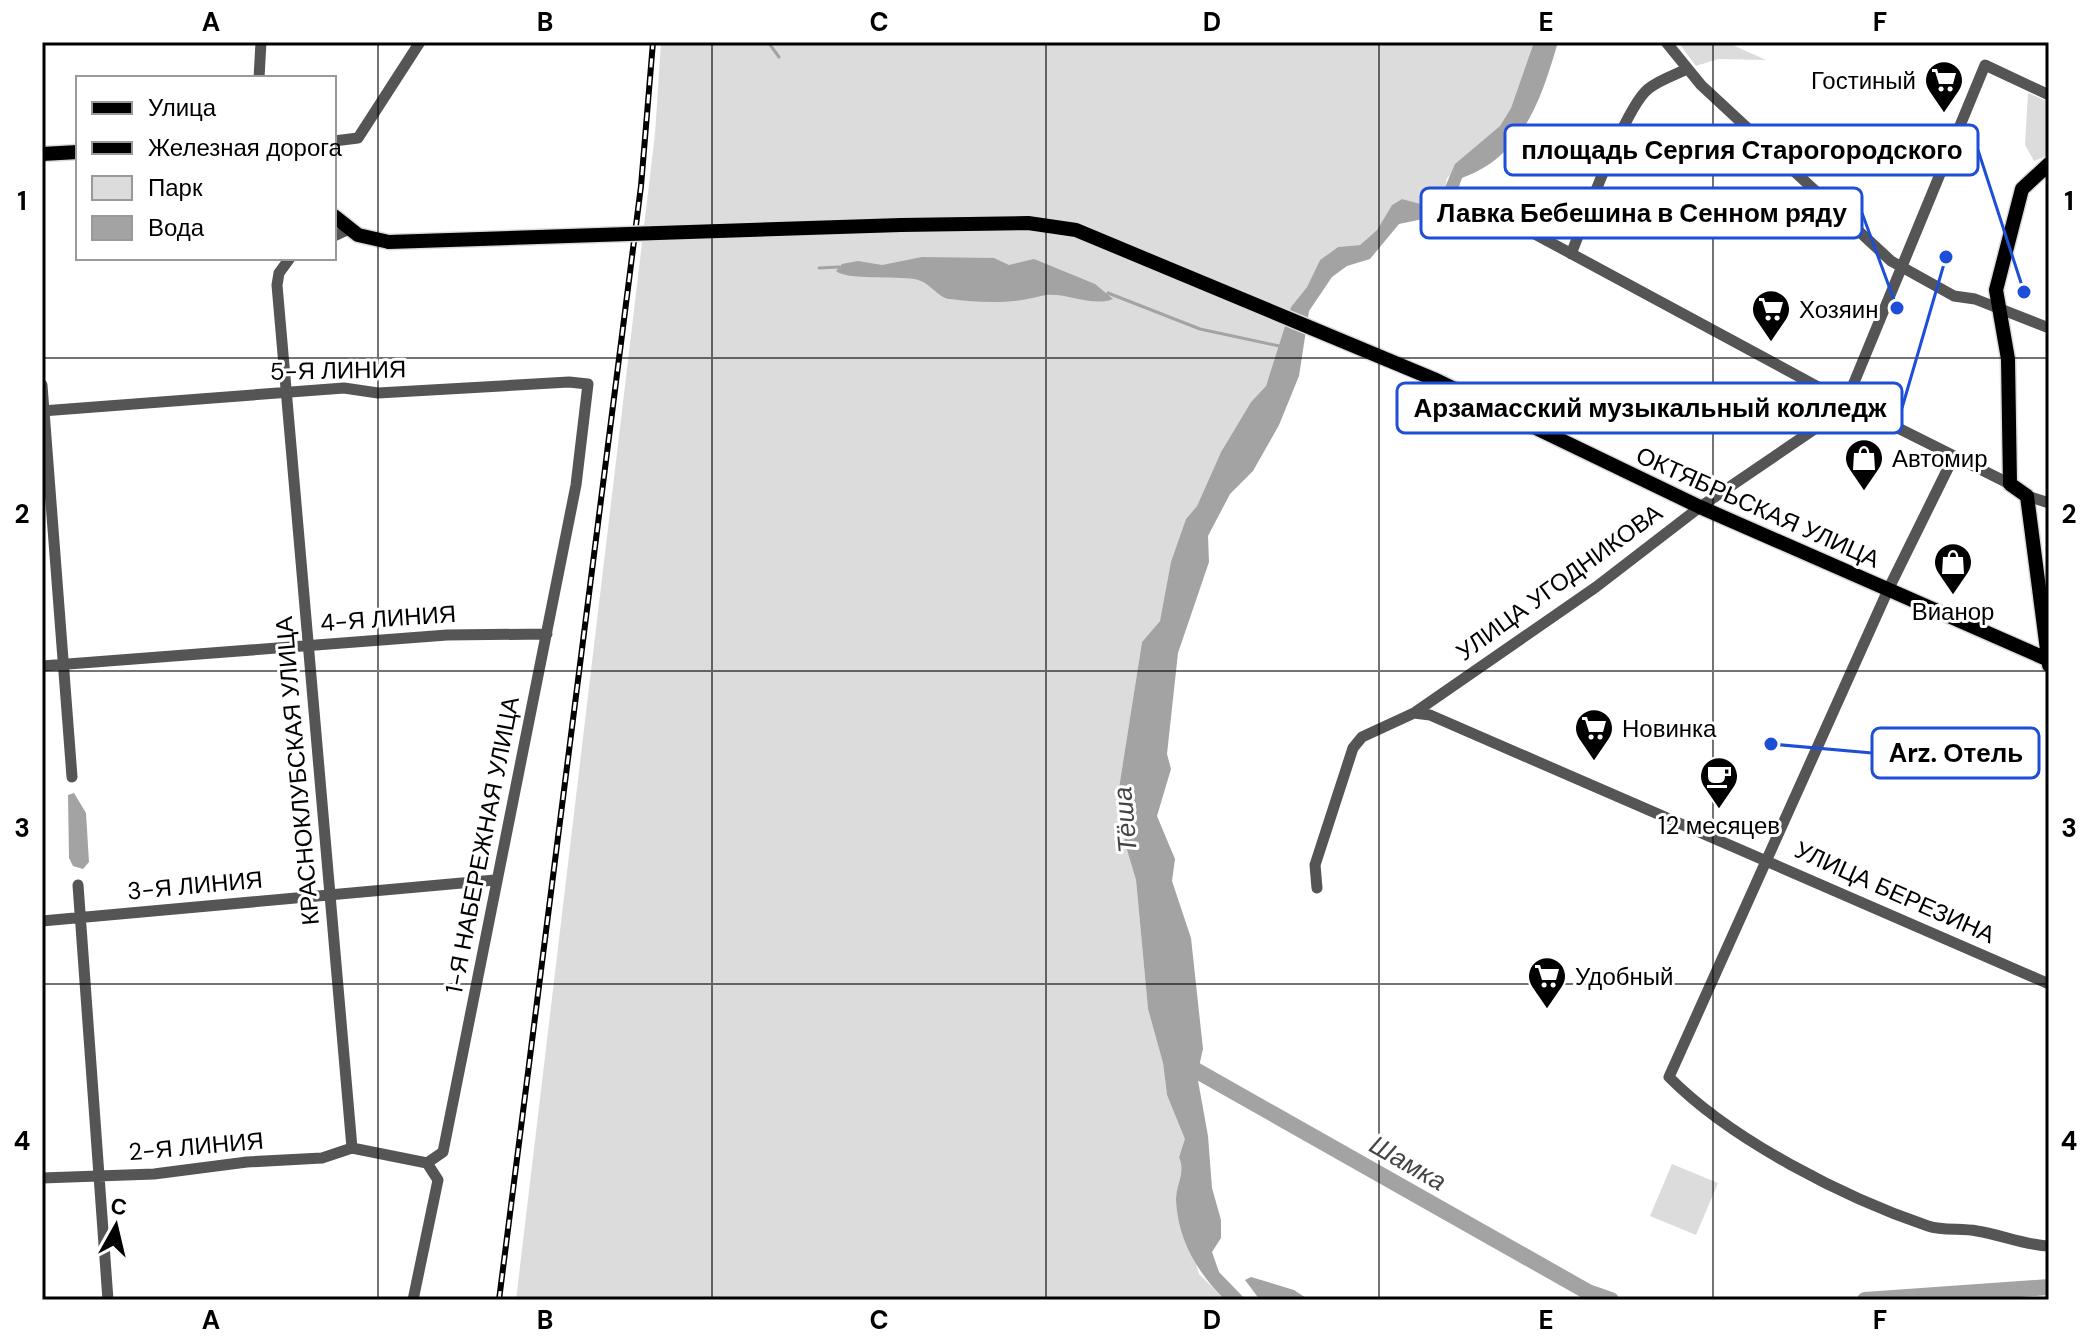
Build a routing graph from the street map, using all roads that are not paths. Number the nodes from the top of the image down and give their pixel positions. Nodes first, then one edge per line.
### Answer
1 (261, 42) edge
2 (420, 42) edge
3 (1666, 42) edge
4 (1687, 69) junction
5 (259, 76) edge
6 (2049, 95) edge
7 (336, 141) edge
8 (76, 152) edge
9 (42, 154) edge
10 (2049, 164) edge
11 (1483, 206) dead end
12 (336, 218) edge
13 (349, 229) junction
14 (336, 235) edge
15 (1571, 254) junction
16 (288, 260) edge
17 (2003, 262) junction
18 (1900, 267) junction
19 (1975, 299) junction
20 (1997, 309) junction
21 (2049, 328) edge
22 (588, 384) joint
23 (42, 385) edge
24 (286, 391) junction
25 (1846, 402) junction
26 (43, 411) edge
27 (1954, 456) junction
28 (2010, 484) junction
29 (2027, 496) junction
30 (2049, 503) edge
31 (1700, 507) junction
32 (1888, 590) junction
33 (547, 634) junction
34 (309, 646) junction
35 (2048, 660) edge
36 (61, 664) junction
37 (42, 666) edge
38 (2049, 669) edge
39 (1414, 713) junction
40 (72, 777) dead end
41 (1767, 860) junction
42 (495, 880) junction
43 (78, 885) dead end
44 (1317, 888) dead end
45 (330, 896) junction
46 (81, 917) junction
47 (42, 921) edge
48 (2049, 984) edge
49 (352, 1148) junction
50 (427, 1163) junction
51 (98, 1175) junction
52 (42, 1178) edge
53 (2049, 1246) edge
54 (108, 1300) edge
55 (413, 1300) edge

1 - 5 street
2 - 7 street
3 - 4 street
4 - 15 street
4 - 18 street
6 - 18 street
8 - 9 main road
10 - 17 main road
11 - 15 street
12 - 13 main road
13 - 14 street
13 - 31 main road, ОКТЯБРЬСКАЯ УЛИЦА, bridge
15 - 25 street
16 - 24 street, КРАСНОКЛУБСКАЯ УЛИЦА
17 - 19 street
17 - 20 main road
18 - 19 street
18 - 25 street
19 - 20 street
20 - 21 street
20 - 28 main road
22 - 24 street, 5-Я ЛИНИЯ
22 - 33 street, 1-Я НАБЕРЕЖНАЯ УЛИЦА
23 - 26 street
24 - 26 street, 5-Я ЛИНИЯ
24 - 34 street, КРАСНОКЛУБСКАЯ УЛИЦА
25 - 27 street
25 - 31 street, УЛИЦА УГОДНИКОВА
26 - 36 street
27 - 28 street
27 - 32 street
28 - 29 main road
29 - 30 street
29 - 35 main road
31 - 32 main road, ОКТЯБРЬСКАЯ УЛИЦА
31 - 39 street, УЛИЦА УГОДНИКОВА
32 - 35 main road, ОКТЯБРЬСКАЯ УЛИЦА
32 - 41 street
33 - 34 street, 4-Я ЛИНИЯ
33 - 42 street, 1-Я НАБЕРЕЖНАЯ УЛИЦА
34 - 36 street, 4-Я ЛИНИЯ
34 - 45 street, КРАСНОКЛУБСКАЯ УЛИЦА
35 - 38 main road
36 - 37 street, 4-Я ЛИНИЯ
36 - 40 street
39 - 41 street, УЛИЦА БЕРЕЗИНА
39 - 44 street, УЛИЦА УГОДНИКОВА
41 - 48 street, УЛИЦА БЕРЕЗИНА
41 - 53 street
42 - 45 street, 3-Я ЛИНИЯ
42 - 50 street, 1-Я НАБЕРЕЖНАЯ УЛИЦА
43 - 46 street
45 - 46 street, 3-Я ЛИНИЯ
45 - 49 street, КРАСНОКЛУБСКАЯ УЛИЦА
46 - 47 street, 3-Я ЛИНИЯ
46 - 51 street
49 - 50 street
49 - 51 street, 2-Я ЛИНИЯ
50 - 55 street
51 - 52 street, 2-Я ЛИНИЯ
51 - 54 street

